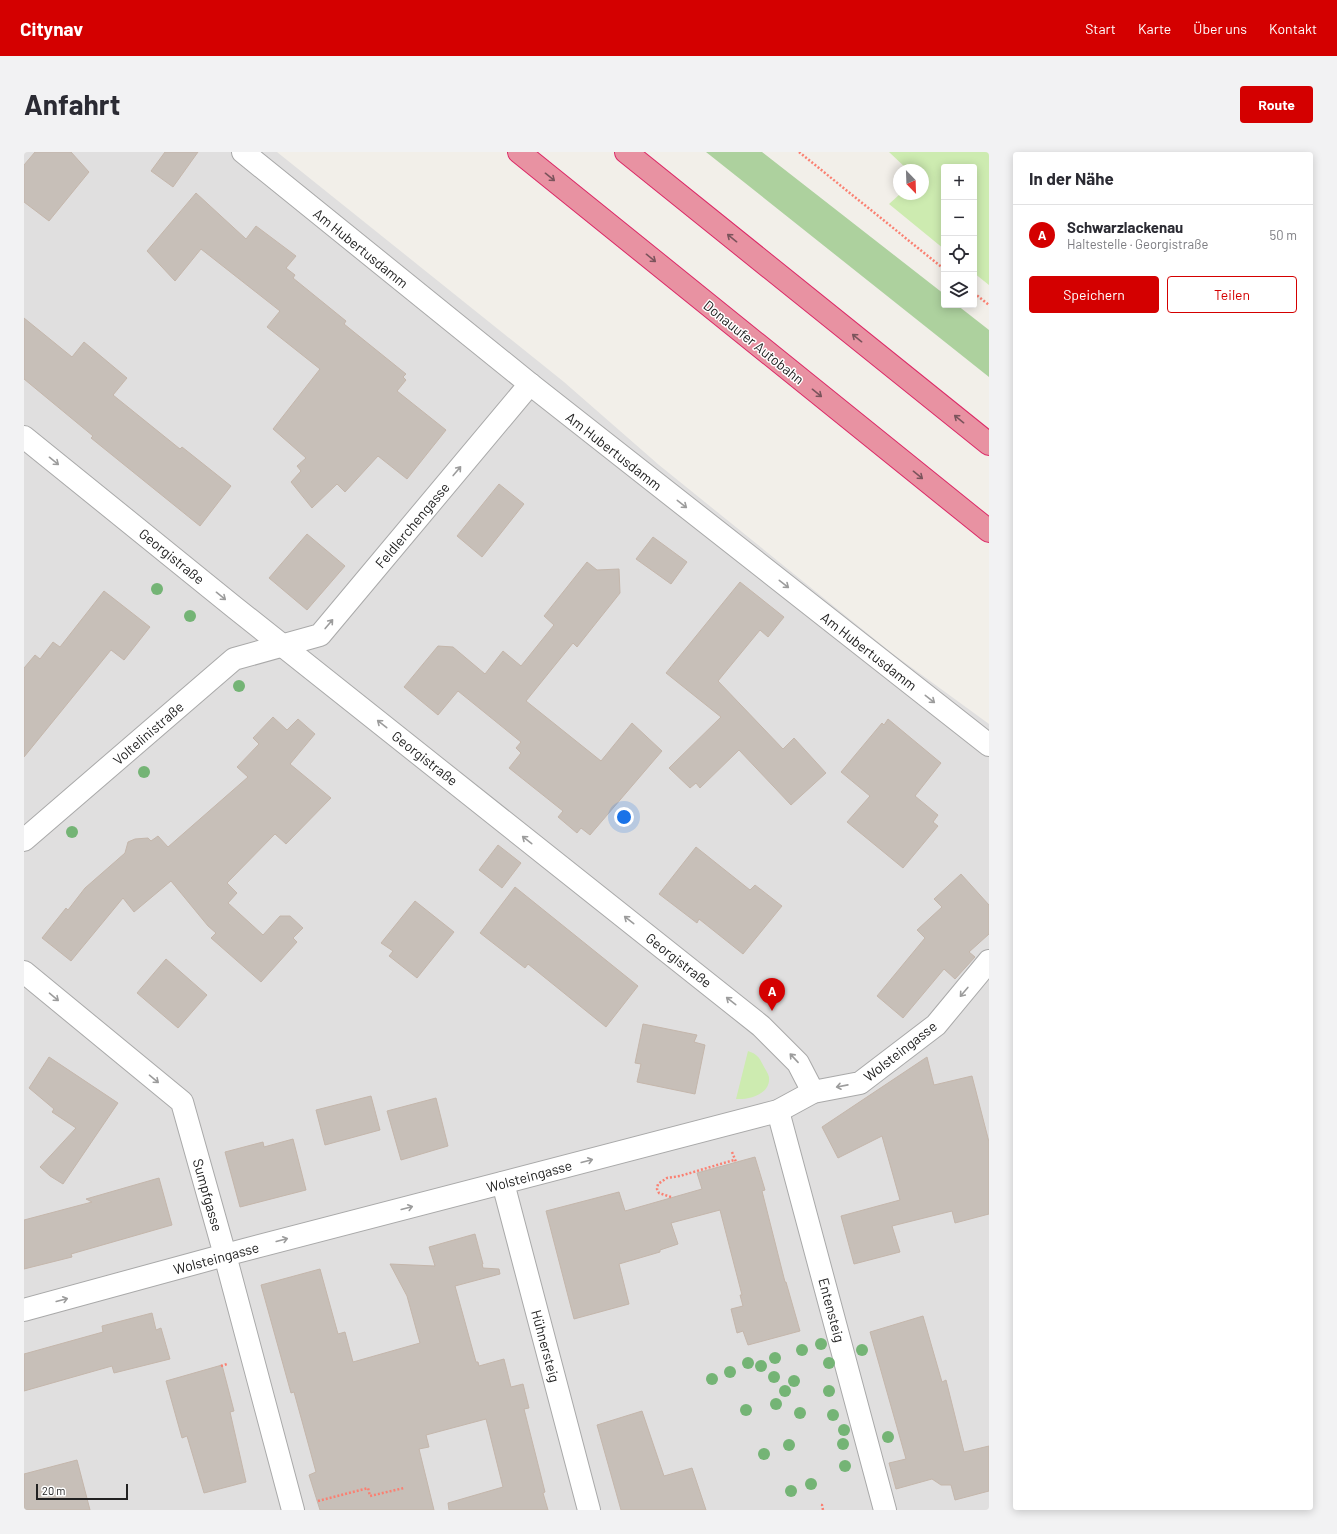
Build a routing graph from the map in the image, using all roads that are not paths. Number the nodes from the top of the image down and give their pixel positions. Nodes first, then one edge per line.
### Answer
1 (243, 152) edge
2 (520, 152) edge
3 (626, 152) edge
4 (530, 384) junction
5 (24, 437) edge
6 (989, 444) edge
7 (989, 532) edge
8 (282, 645) junction
9 (989, 745) edge
10 (24, 840) edge
11 (989, 961) edge
12 (24, 972) edge
13 (813, 1092) junction
14 (778, 1111) junction
15 (503, 1183) junction
16 (226, 1255) junction
17 (24, 1310) edge
18 (292, 1509) edge
19 (589, 1510) edge
20 (885, 1510) edge

1 - 4 street, Am Hubertusdamm
2 -> 7 highway, Donauufer Autobahn
6 -> 3 highway
8 -> 4 street, Feldlerchengasse
4 -> 9 street, Am Hubertusdamm
5 -> 8 street, Georgistraße
8 - 10 street, Voltelinistraße
13 -> 8 street, Georgistraße
11 -> 13 street, Wolsteingasse
12 -> 16 street, Sumpfgasse
13 - 14 street, Wolsteingasse
15 -> 14 street, Wolsteingasse
14 - 20 street, Entensteig
16 -> 15 street, Wolsteingasse
15 - 19 street, Hühnersteig
17 -> 16 street, Wolsteingasse
16 - 18 street, Sumpfgasse

